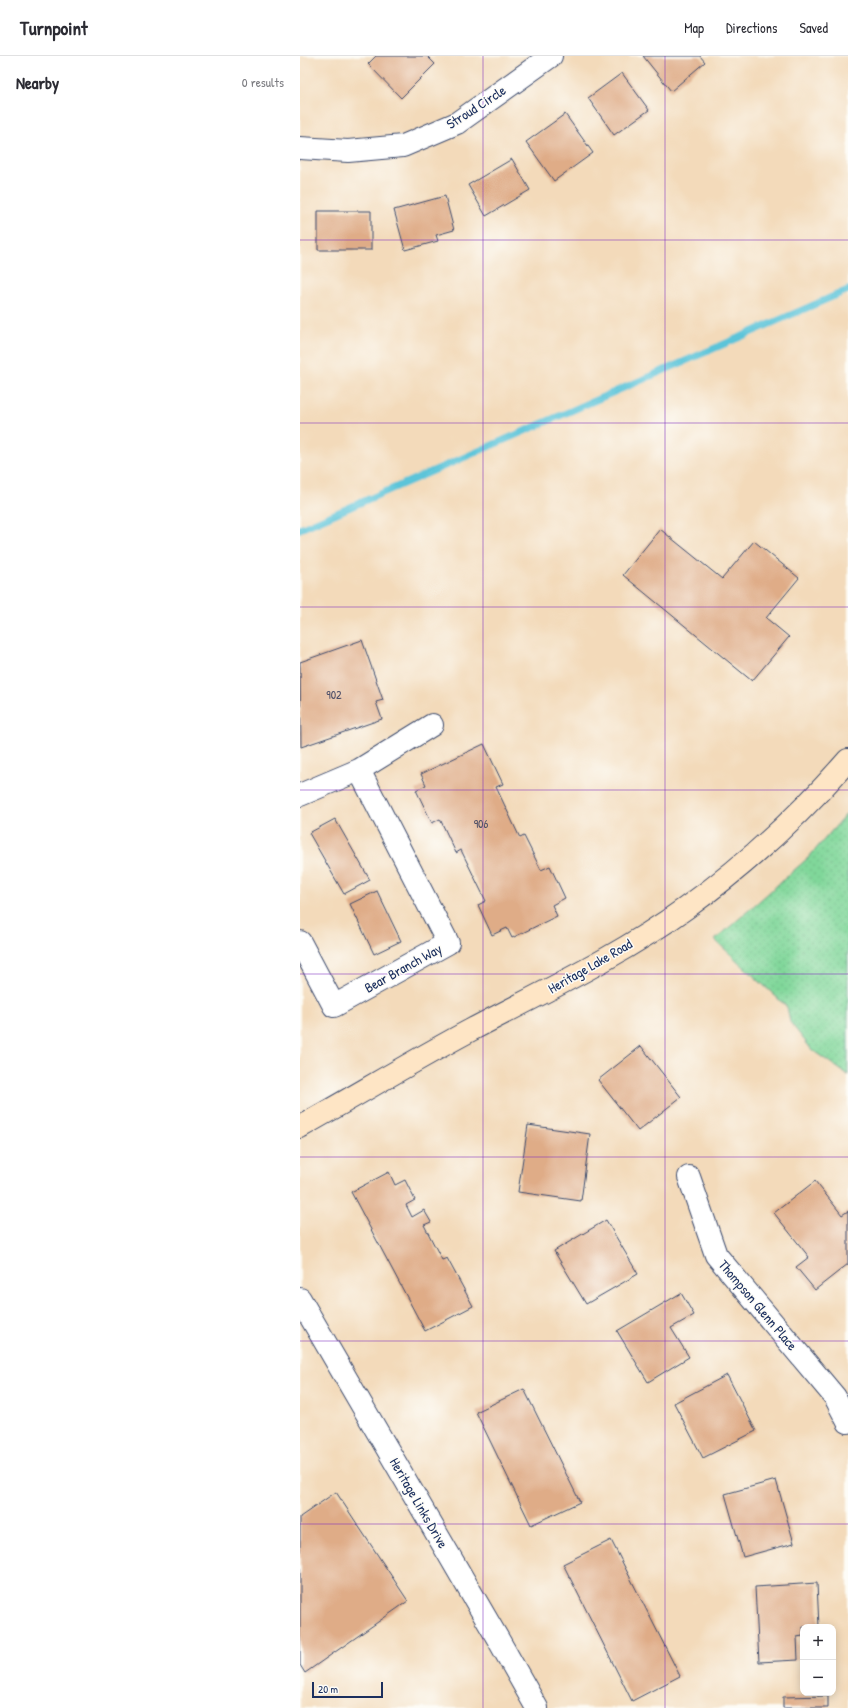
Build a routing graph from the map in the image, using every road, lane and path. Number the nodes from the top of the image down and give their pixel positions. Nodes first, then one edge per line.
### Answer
1 (551, 56) edge
2 (300, 148) edge
3 (432, 724) dead end
4 (848, 760) edge
5 (359, 770) junction
6 (300, 795) edge
7 (300, 942) edge
8 (300, 1127) edge
9 (689, 1177) dead end
10 (300, 1299) edge
11 (848, 1422) edge
12 (536, 1708) edge

1 - 2 street, Stroud Circle
3 - 5 street
4 - 8 main road, Heritage Lake Road
5 - 6 street
5 - 7 street, Bear Branch Way
9 - 11 street, Thompson Glenn Place
10 - 12 street, Heritage Links Drive

